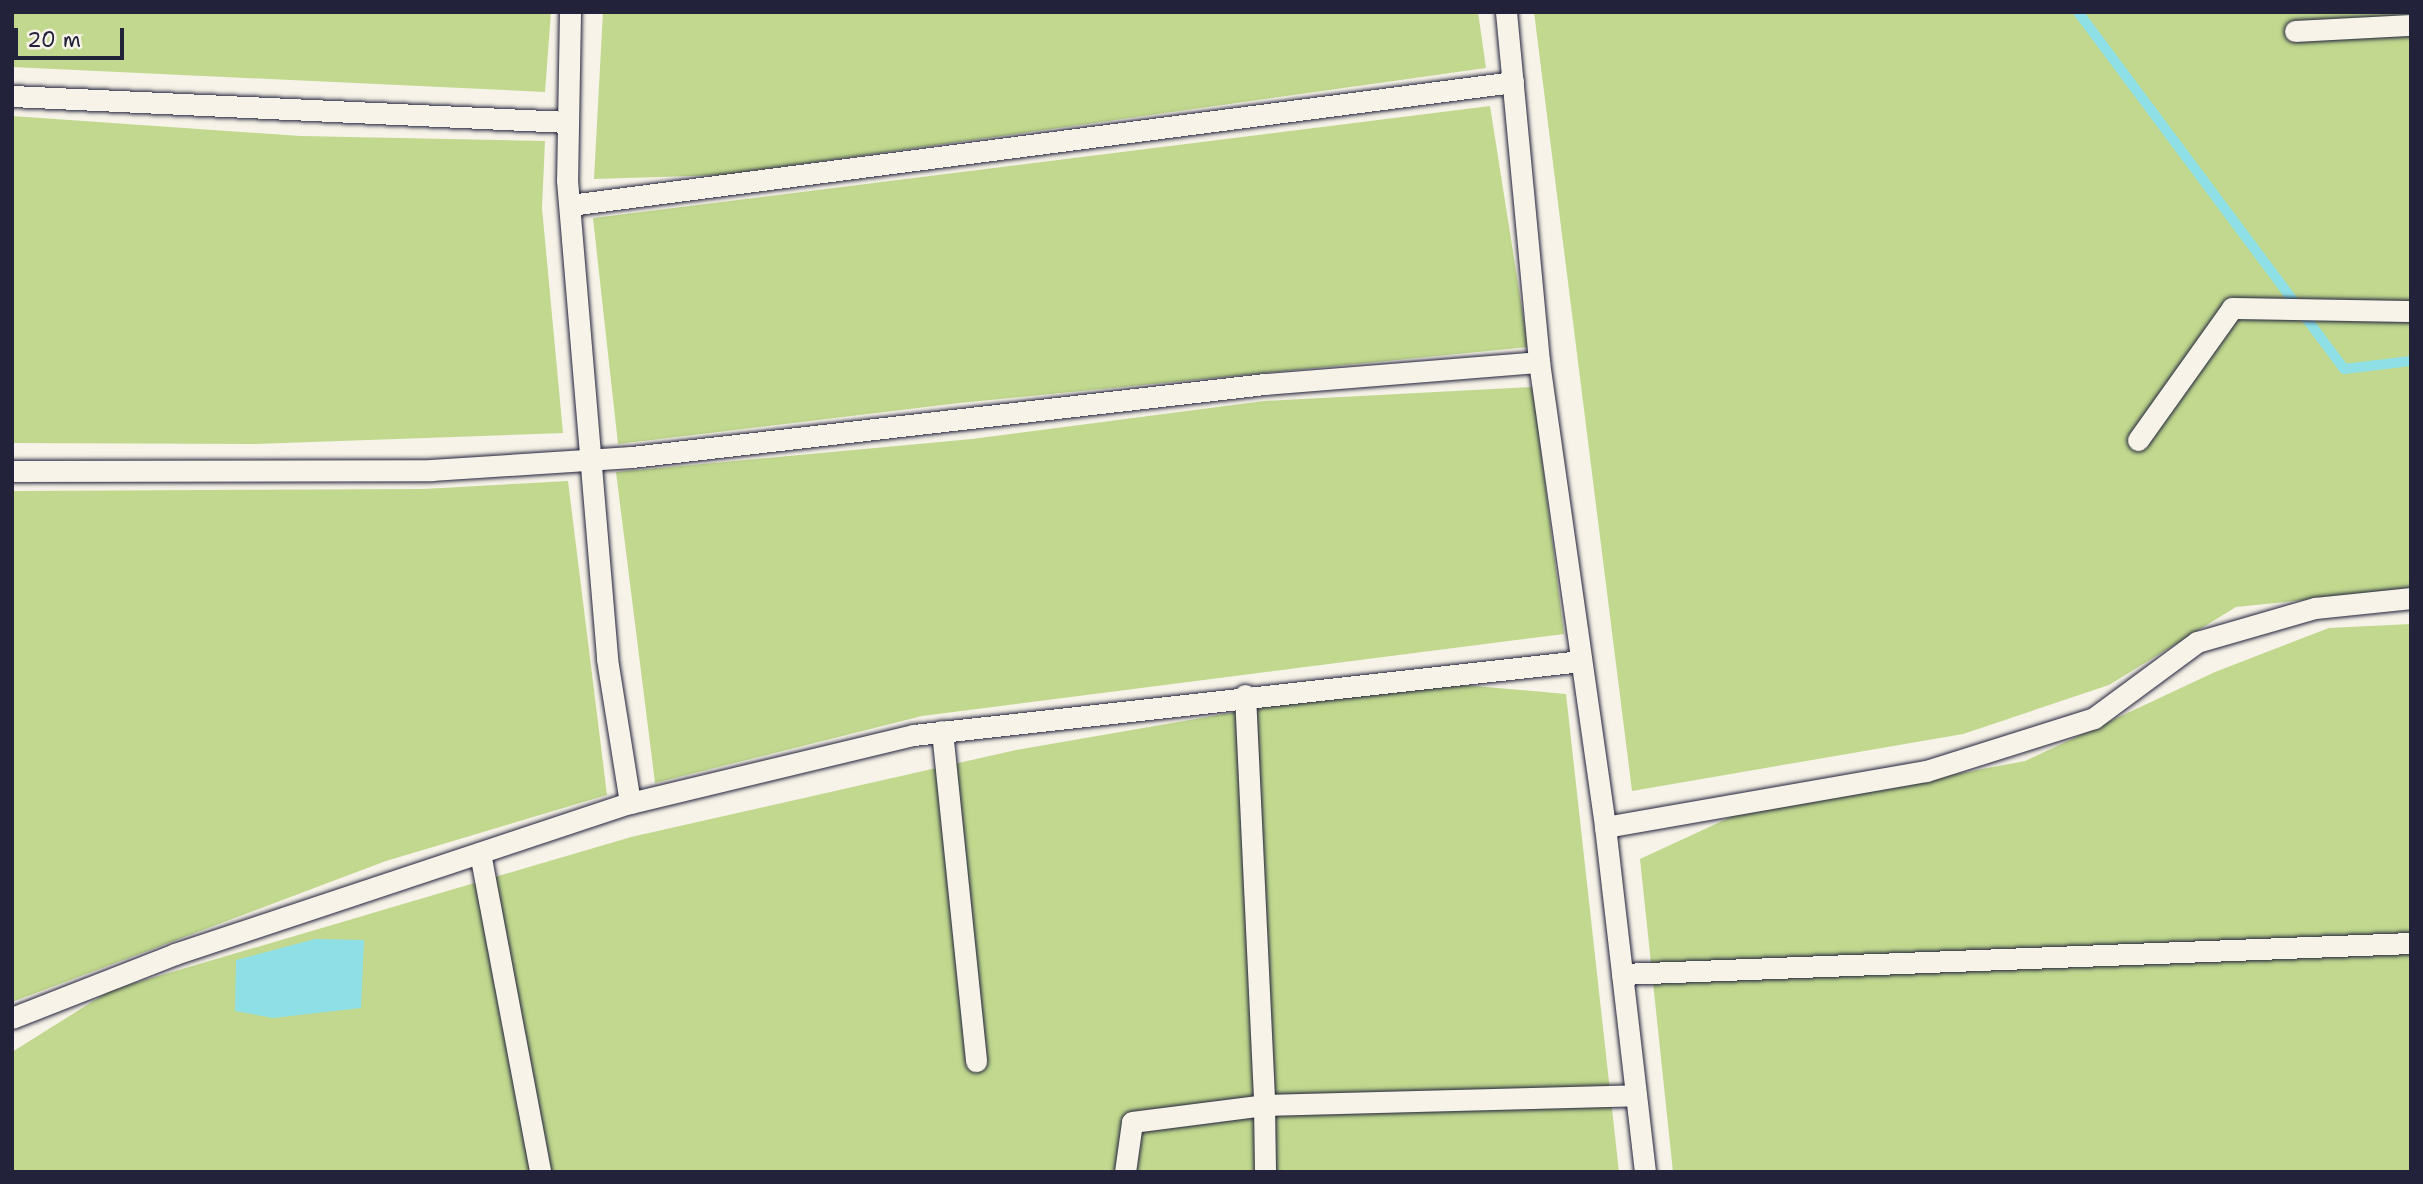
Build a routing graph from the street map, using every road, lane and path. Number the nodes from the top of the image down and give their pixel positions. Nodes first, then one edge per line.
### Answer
1 (570, 12) edge
2 (1506, 12) edge
3 (2411, 25) edge
4 (2295, 32) dead end
5 (1513, 82) junction
6 (12, 96) edge
7 (567, 121) junction
8 (570, 205) junction
9 (2411, 312) edge
10 (1539, 362) junction
11 (2138, 440) dead end
12 (594, 459) junction
13 (12, 471) edge
14 (2411, 598) edge
15 (1581, 661) junction
16 (1245, 695) junction
17 (942, 731) junction
18 (630, 803) junction
19 (1605, 827) junction
20 (480, 853) junction
21 (2411, 943) edge
22 (1622, 974) junction
23 (12, 1018) edge
24 (976, 1061) dead end
25 (1636, 1095) junction
26 (1264, 1105) junction
27 (540, 1172) edge
28 (1125, 1172) edge
29 (1265, 1172) edge
30 (1645, 1172) edge

1 - 7 lane
2 - 5 lane
3 - 4 lane
5 - 8 lane
5 - 10 lane
6 - 7 lane
7 - 8 lane
8 - 12 lane
9 - 11 lane
10 - 12 lane
10 - 15 lane
12 - 13 lane
12 - 18 lane
14 - 19 lane
15 - 16 lane
15 - 19 lane
16 - 17 lane
16 - 26 lane
17 - 18 lane
17 - 24 lane
18 - 20 lane
19 - 22 lane
20 - 23 lane
20 - 27 lane
21 - 22 lane
22 - 25 lane
25 - 26 lane
25 - 30 lane
26 - 28 lane
26 - 29 lane

